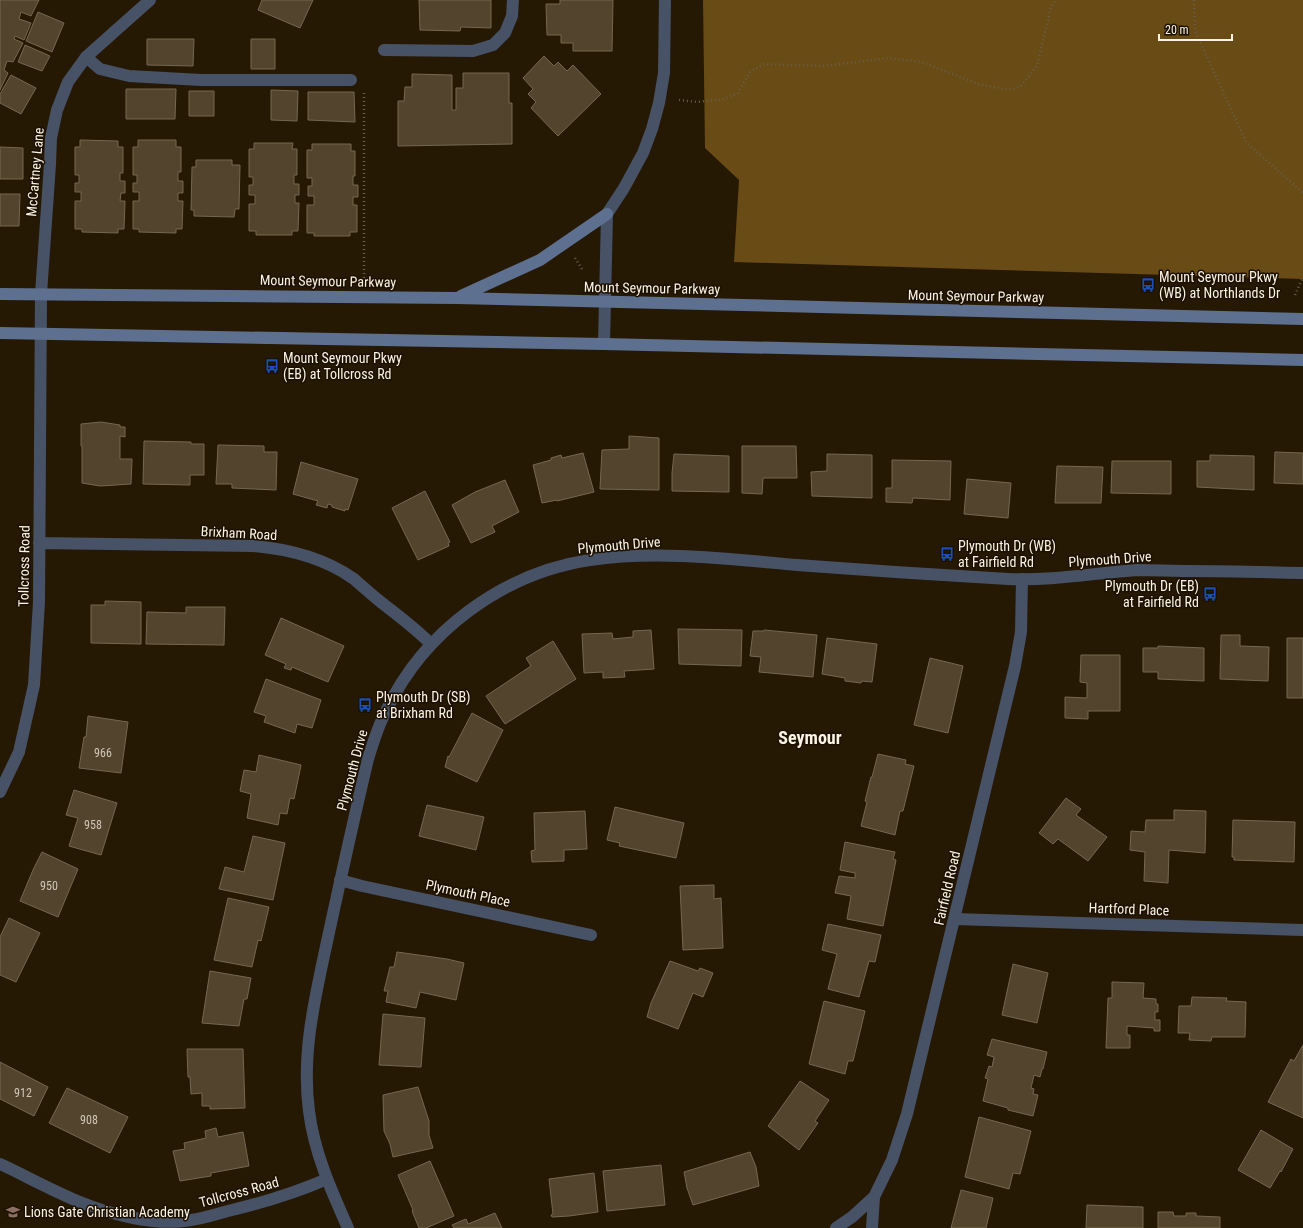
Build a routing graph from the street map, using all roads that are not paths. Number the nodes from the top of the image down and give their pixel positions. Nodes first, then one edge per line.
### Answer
1 (150, 0) edge
2 (513, 0) edge
3 (665, 0) edge
4 (384, 50) dead end
5 (86, 57) junction
6 (352, 80) road end
7 (607, 214) junction
8 (0, 294) edge
9 (41, 294) junction
10 (457, 298) junction
11 (604, 302) junction
12 (1303, 319) edge
13 (0, 333) edge
14 (41, 334) junction
15 (604, 344) junction
16 (1303, 360) edge
17 (39, 543) junction
18 (1303, 573) edge
19 (1022, 579) junction
20 (432, 644) junction
21 (0, 792) edge
22 (340, 880) junction
23 (955, 919) junction
24 (1303, 930) edge
25 (591, 935) dead end
26 (0, 1164) edge
27 (327, 1179) junction
28 (874, 1198) junction
29 (348, 1228) edge
30 (836, 1228) edge
31 (872, 1228) edge

1 - 5 street, McCartney Lane
2 - 4 street
3 - 7 street
5 - 6 street
5 - 9 street, McCartney Lane
7 - 10 main road
7 - 11 street
8 - 9 main road, Mount Seymour Parkway
9 - 10 main road, Mount Seymour Parkway
9 - 14 street, McCartney Lane
10 - 11 main road, Mount Seymour Parkway
11 - 12 main road, Mount Seymour Parkway
11 - 15 street
13 - 14 main road
14 - 15 main road
14 - 17 street, Tollcross Road
15 - 16 main road
17 - 20 street, Brixham Road
17 - 21 street, Tollcross Road
18 - 19 street, Plymouth Drive
19 - 20 street, Plymouth Drive
19 - 23 street, Fairfield Road
20 - 22 street, Plymouth Drive
22 - 25 street, Plymouth Place
22 - 27 street, Plymouth Drive
23 - 24 street, Hartford Place
23 - 28 street, Fairfield Road
26 - 27 street, Tollcross Road
27 - 29 street, Plymouth Drive
28 - 30 street, Fairfield Road
28 - 31 street, Fairfield Road

